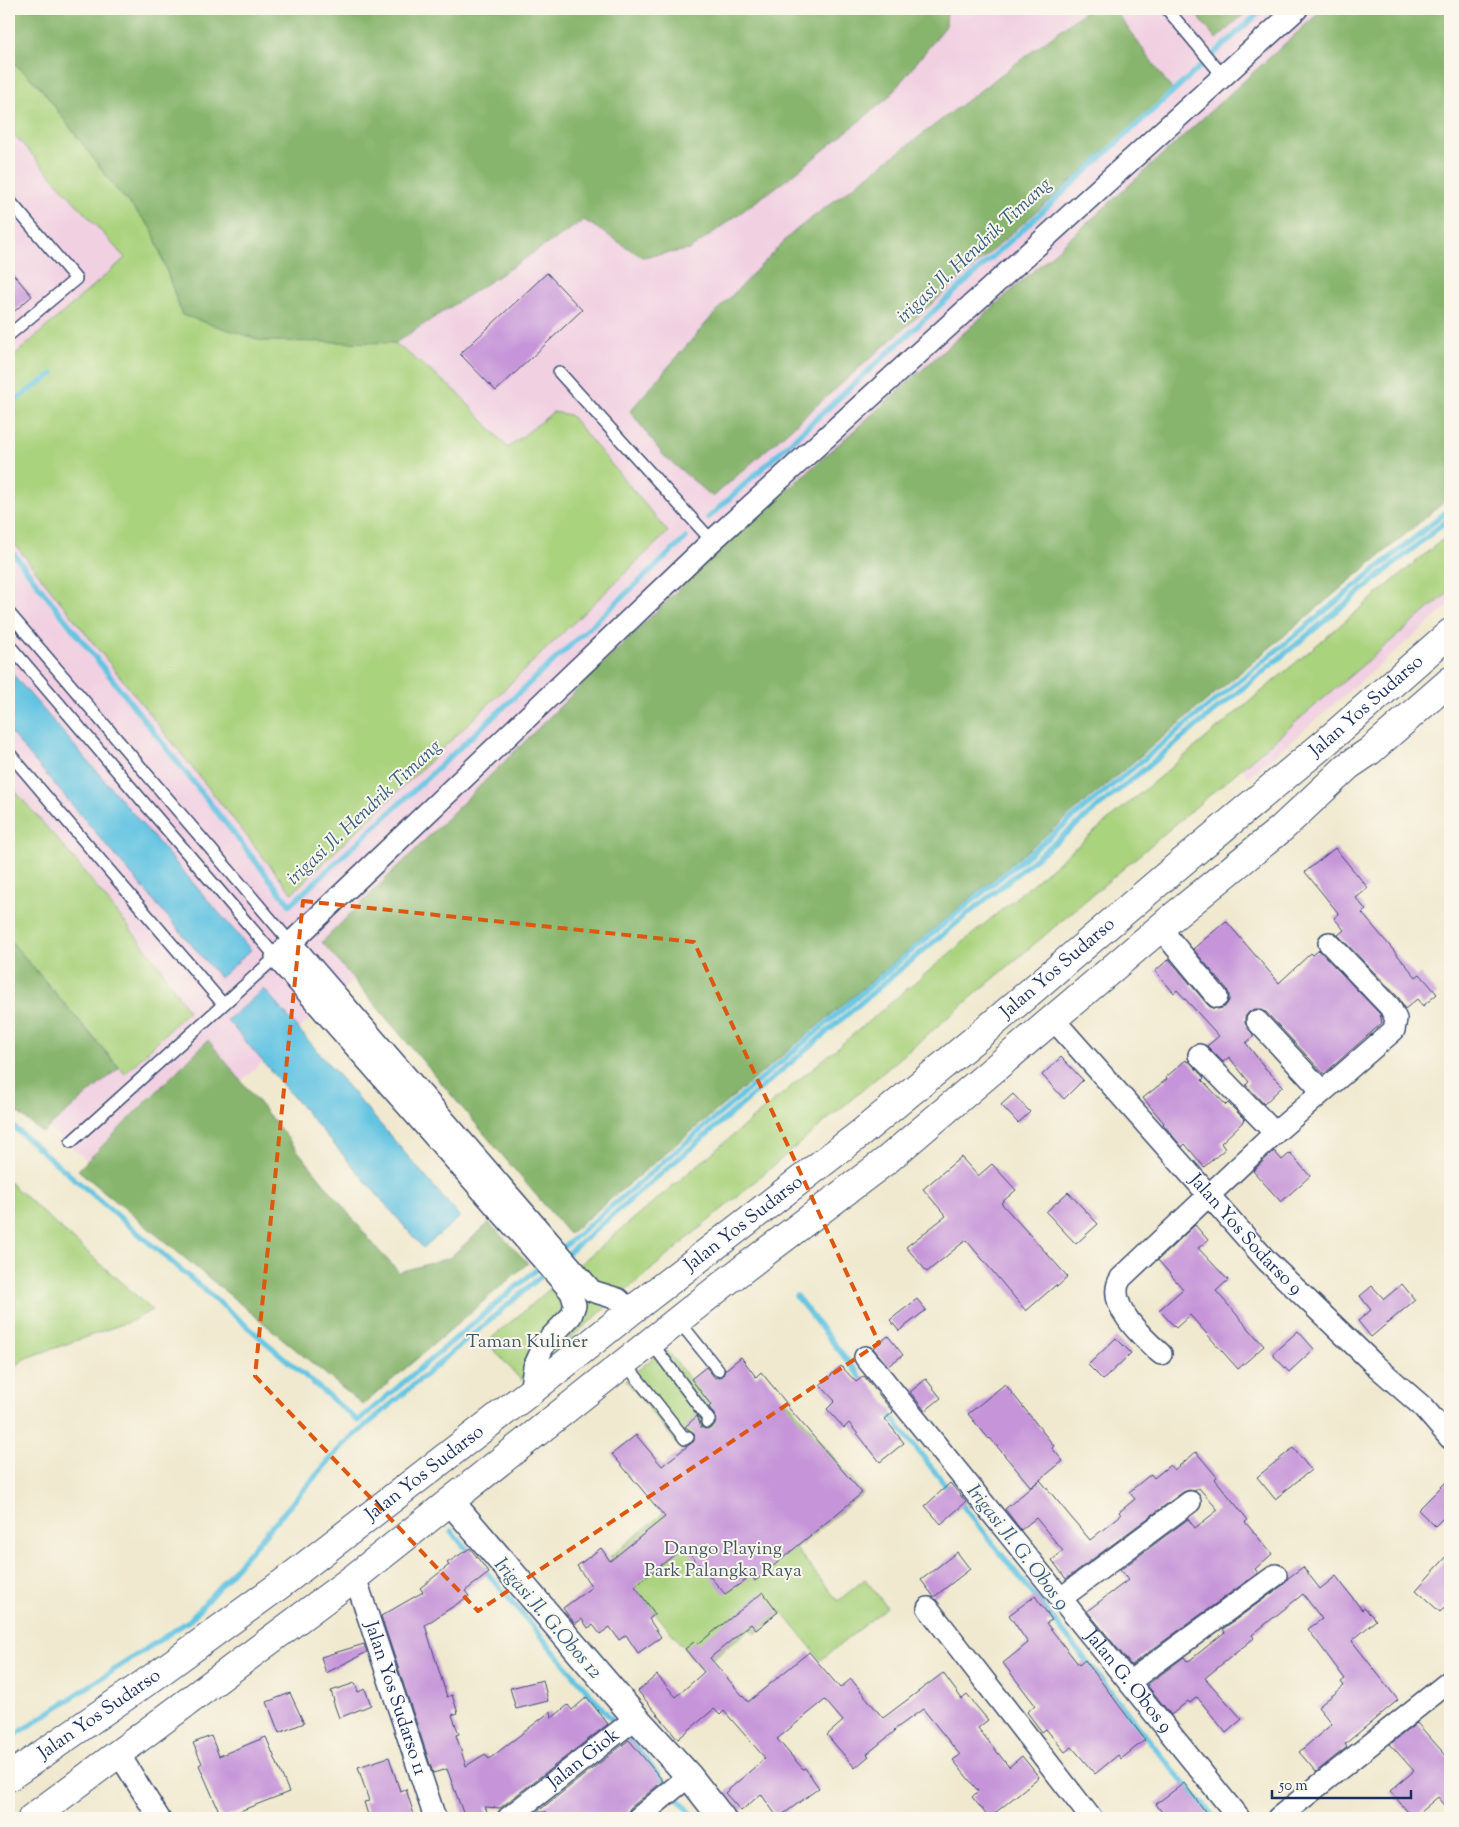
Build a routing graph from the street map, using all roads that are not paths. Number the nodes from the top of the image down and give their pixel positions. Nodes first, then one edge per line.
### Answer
1 (1168, 9) edge
2 (1298, 9) edge
3 (1218, 71) junction
4 (9, 200) edge
5 (9, 335) edge
6 (559, 372) dead end
7 (712, 541) junction
8 (9, 614) edge
9 (1450, 633) edge
10 (9, 645) edge
11 (1450, 682) edge
12 (1326, 742) junction
13 (9, 753) edge
14 (1348, 766) junction
15 (1160, 928) junction
16 (1329, 943) dead end
17 (283, 950) junction
18 (1217, 996) dead end
19 (223, 1004) junction
20 (1053, 1018) junction
21 (1257, 1022) dead end
22 (1200, 1055) dead end
23 (1322, 1091) junction
24 (1275, 1133) junction
25 (71, 1142) dead end
26 (1210, 1196) junction
27 (631, 1311) junction
28 (678, 1320) junction
29 (651, 1342) junction
30 (1161, 1354) dead end
31 (865, 1357) dead end
32 (625, 1363) junction
33 (718, 1370) dead end
34 (530, 1392) junction
35 (707, 1422) dead end
36 (688, 1437) dead end
37 (1450, 1438) edge
38 (451, 1502) junction
39 (1190, 1502) dead end
40 (1276, 1575) dead end
41 (355, 1577) junction
42 (1060, 1598) junction
43 (928, 1608) dead end
44 (225, 1626) junction
45 (249, 1655) junction
46 (1450, 1681) edge
47 (1129, 1682) junction
48 (636, 1718) junction
49 (119, 1754) junction
50 (689, 1776) junction
51 (9, 1777) edge
52 (32, 1818) edge
53 (159, 1818) edge
54 (435, 1818) edge
55 (508, 1818) edge
56 (638, 1818) edge
57 (722, 1818) edge
58 (1091, 1818) edge
59 (1239, 1818) edge
60 (1278, 1818) edge

1 - 3 lane
2 - 3 street
3 - 7 street
4 - 5 lane
6 - 7 lane
7 - 17 street
8 - 17 lane
9 - 12 main road, Jalan Yos Sudarso
10 - 17 lane
11 - 14 main road, Jalan Yos Sudarso
12 - 14 main road
12 - 27 main road, Jalan Yos Sudarso
13 - 19 lane
14 - 15 main road, Jalan Yos Sudarso
15 - 18 street
15 - 20 main road, Jalan Yos Sudarso
16 - 23 street
17 - 19 lane
17 - 27 street
17 - 34 street
19 - 25 lane
20 - 26 street, Jalan Yos Sodarso 9
20 - 28 main road, Jalan Yos Sudarso
21 - 23 street
22 - 24 street
23 - 24 street
24 - 26 street
26 - 30 street
26 - 37 street, Jalan Yos Sodarso 9
27 - 34 main road, Jalan Yos Sudarso
28 - 29 main road, Jalan Yos Sudarso
28 - 33 lane
29 - 32 main road, Jalan Yos Sudarso
29 - 35 lane
31 - 42 street, Jalan G. Obos 9
32 - 36 lane
32 - 38 main road, Jalan Yos Sudarso
34 - 44 main road, Jalan Yos Sudarso
38 - 41 main road, Jalan Yos Sudarso
38 - 48 street
39 - 42 street
40 - 47 street
41 - 45 main road, Jalan Yos Sudarso
41 - 54 street, Jalan Yos Sudarso 11
42 - 47 street, Jalan G. Obos 9
43 - 58 street
44 - 45 main road
44 - 51 main road, Jalan Yos Sudarso
45 - 49 main road, Jalan Yos Sudarso
46 - 60 street
47 - 59 street, Jalan G. Obos 9
48 - 50 street
48 - 55 street, Jalan Giok
49 - 52 main road, Jalan Yos Sudarso
49 - 53 street
50 - 56 street
50 - 57 street

